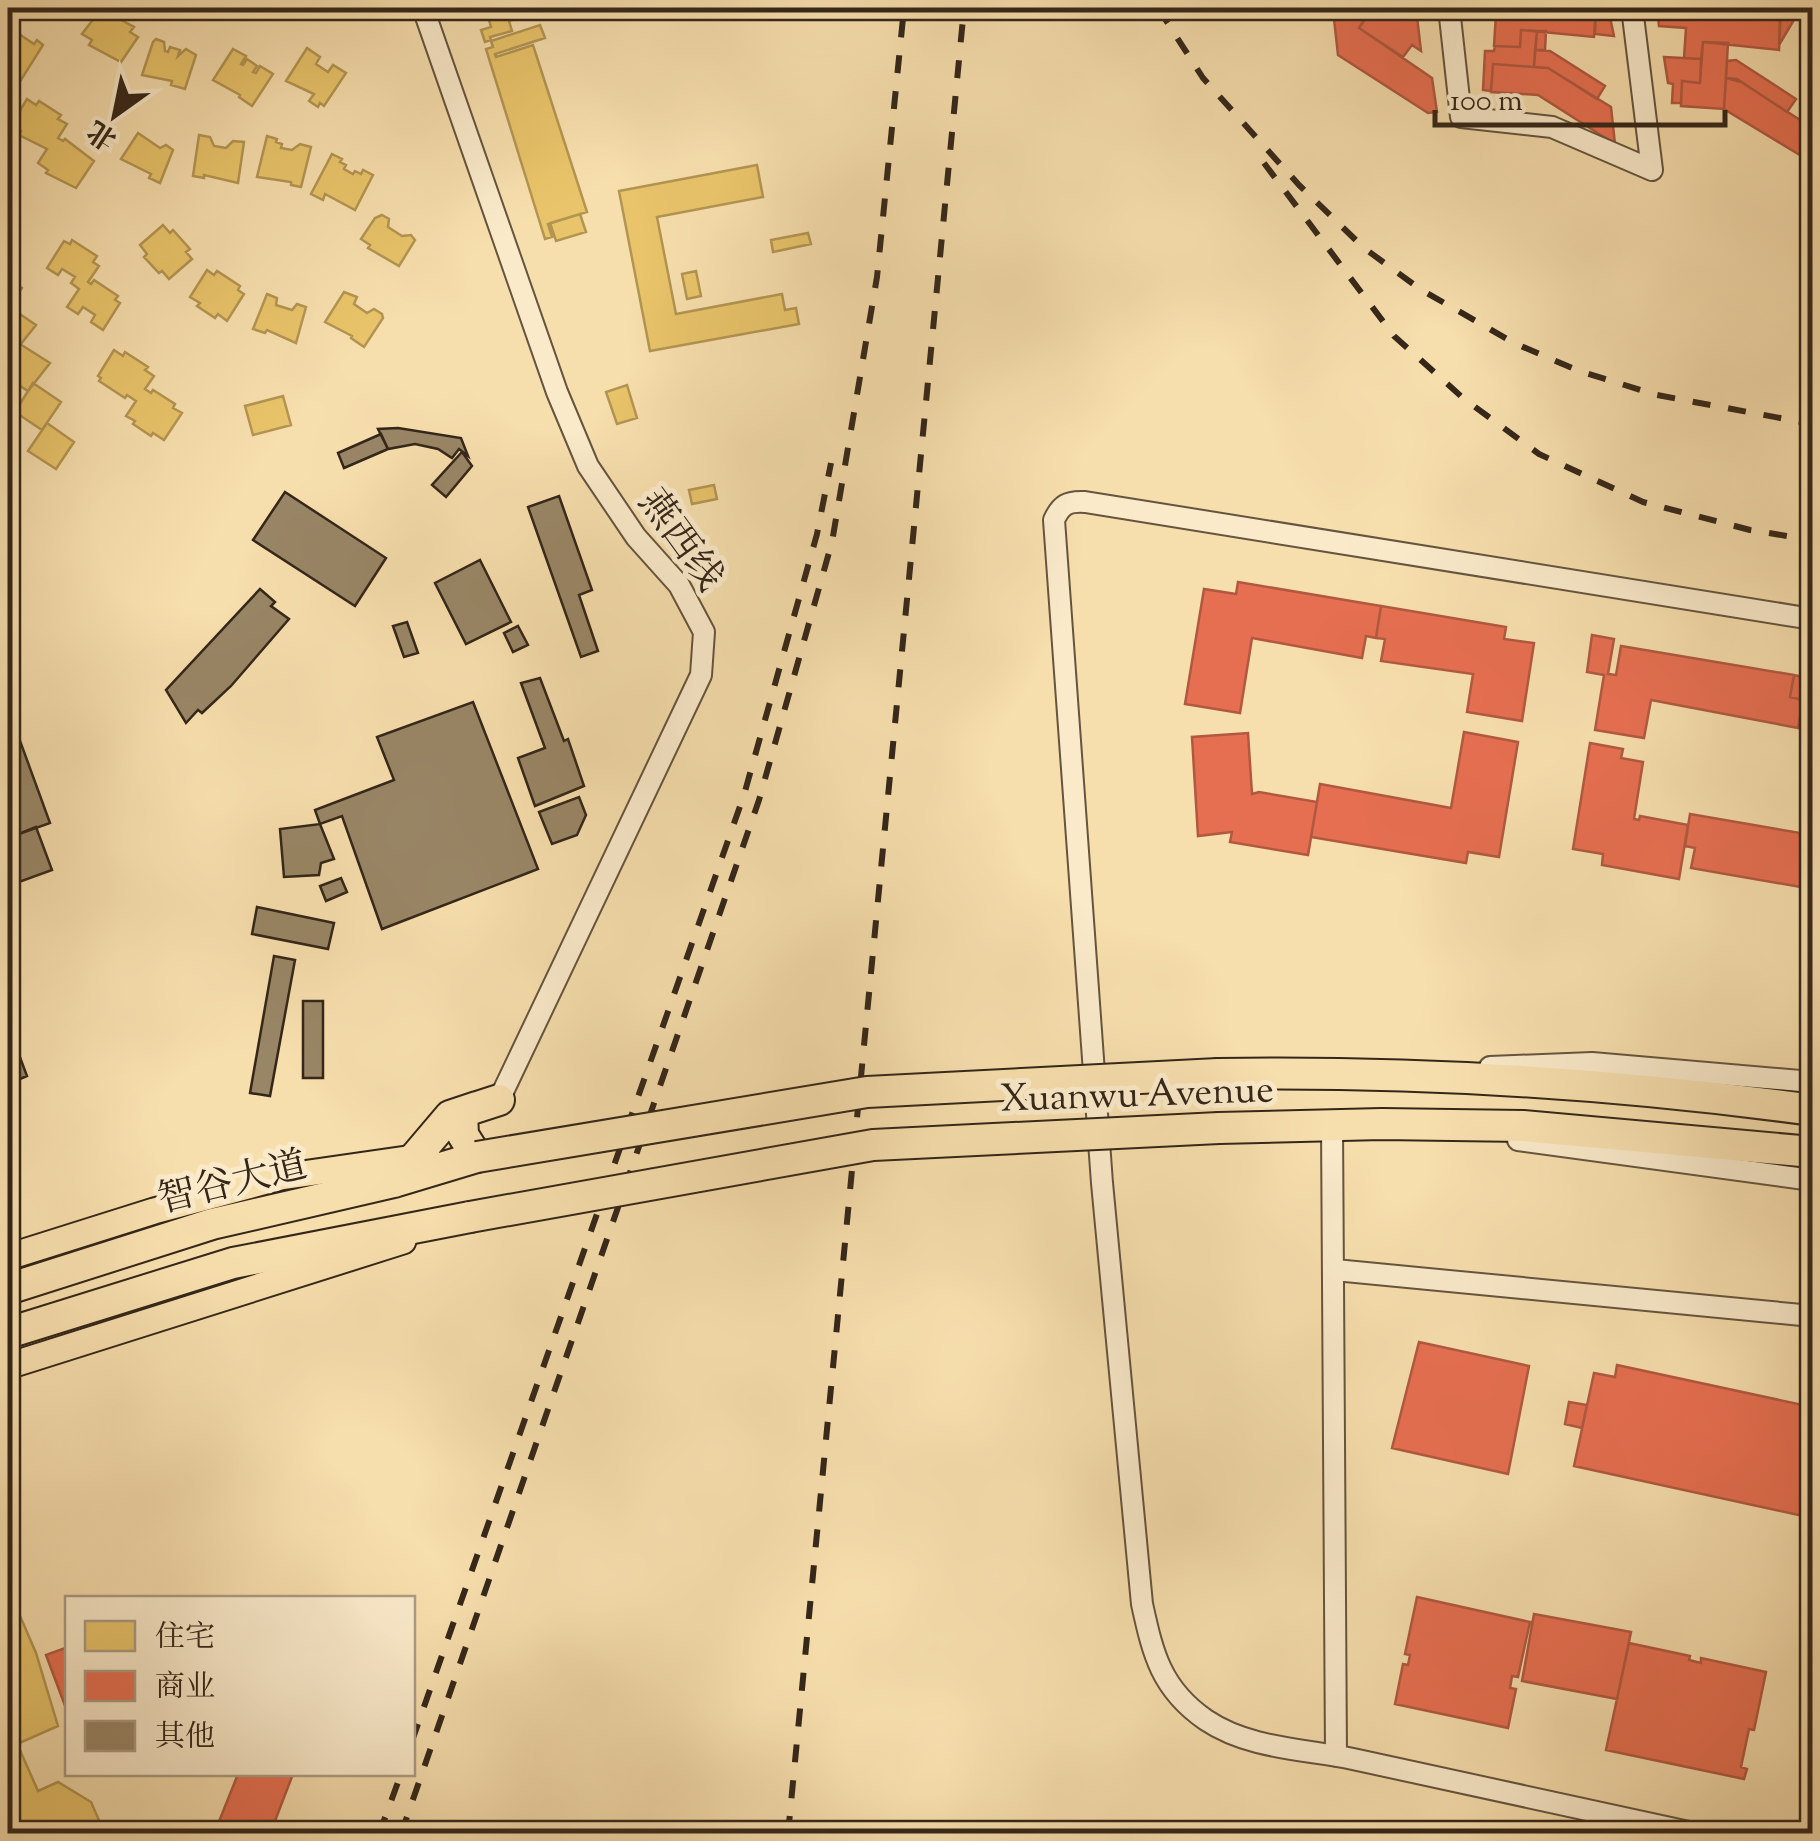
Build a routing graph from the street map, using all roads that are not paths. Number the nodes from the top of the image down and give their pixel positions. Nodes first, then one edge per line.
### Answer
1 (423, 8) edge
2 (1450, 8) edge
3 (1632, 8) edge
4 (1812, 619) edge
5 (1354, 1072) junction
6 (1812, 1082) edge
7 (499, 1100) junction
8 (1812, 1110) edge
9 (1382, 1124) junction
10 (1332, 1125) junction
11 (1812, 1152) edge
12 (416, 1156) junction
13 (477, 1157) junction
14 (1812, 1180) edge
15 (394, 1182) junction
16 (470, 1218) junction
17 (8, 1258) edge
18 (1335, 1270) junction
19 (8, 1289) edge
20 (1812, 1316) edge
21 (8, 1333) edge
22 (8, 1366) edge
23 (1336, 1756) junction
24 (1698, 1834) edge

1 - 7 street, 燕西线
2 - 3 street
4 - 23 street
5 - 6 street
5 - 8 highway, Xuanwu Avenue
5 - 13 highway, Xuanwu Avenue, bridge
7 - 12 highway
7 - 13 highway
9 - 10 highway, Xuanwu Avenue
9 - 11 highway, Xuanwu Avenue
9 - 14 street
10 - 16 highway, Xuanwu Avenue, bridge
10 - 18 street
12 - 13 main road
12 - 15 highway
12 - 17 main road
13 - 15 highway, 智谷大道
15 - 19 highway, 智谷大道
16 - 21 highway
16 - 22 main road
18 - 20 street
18 - 23 street
23 - 24 street

